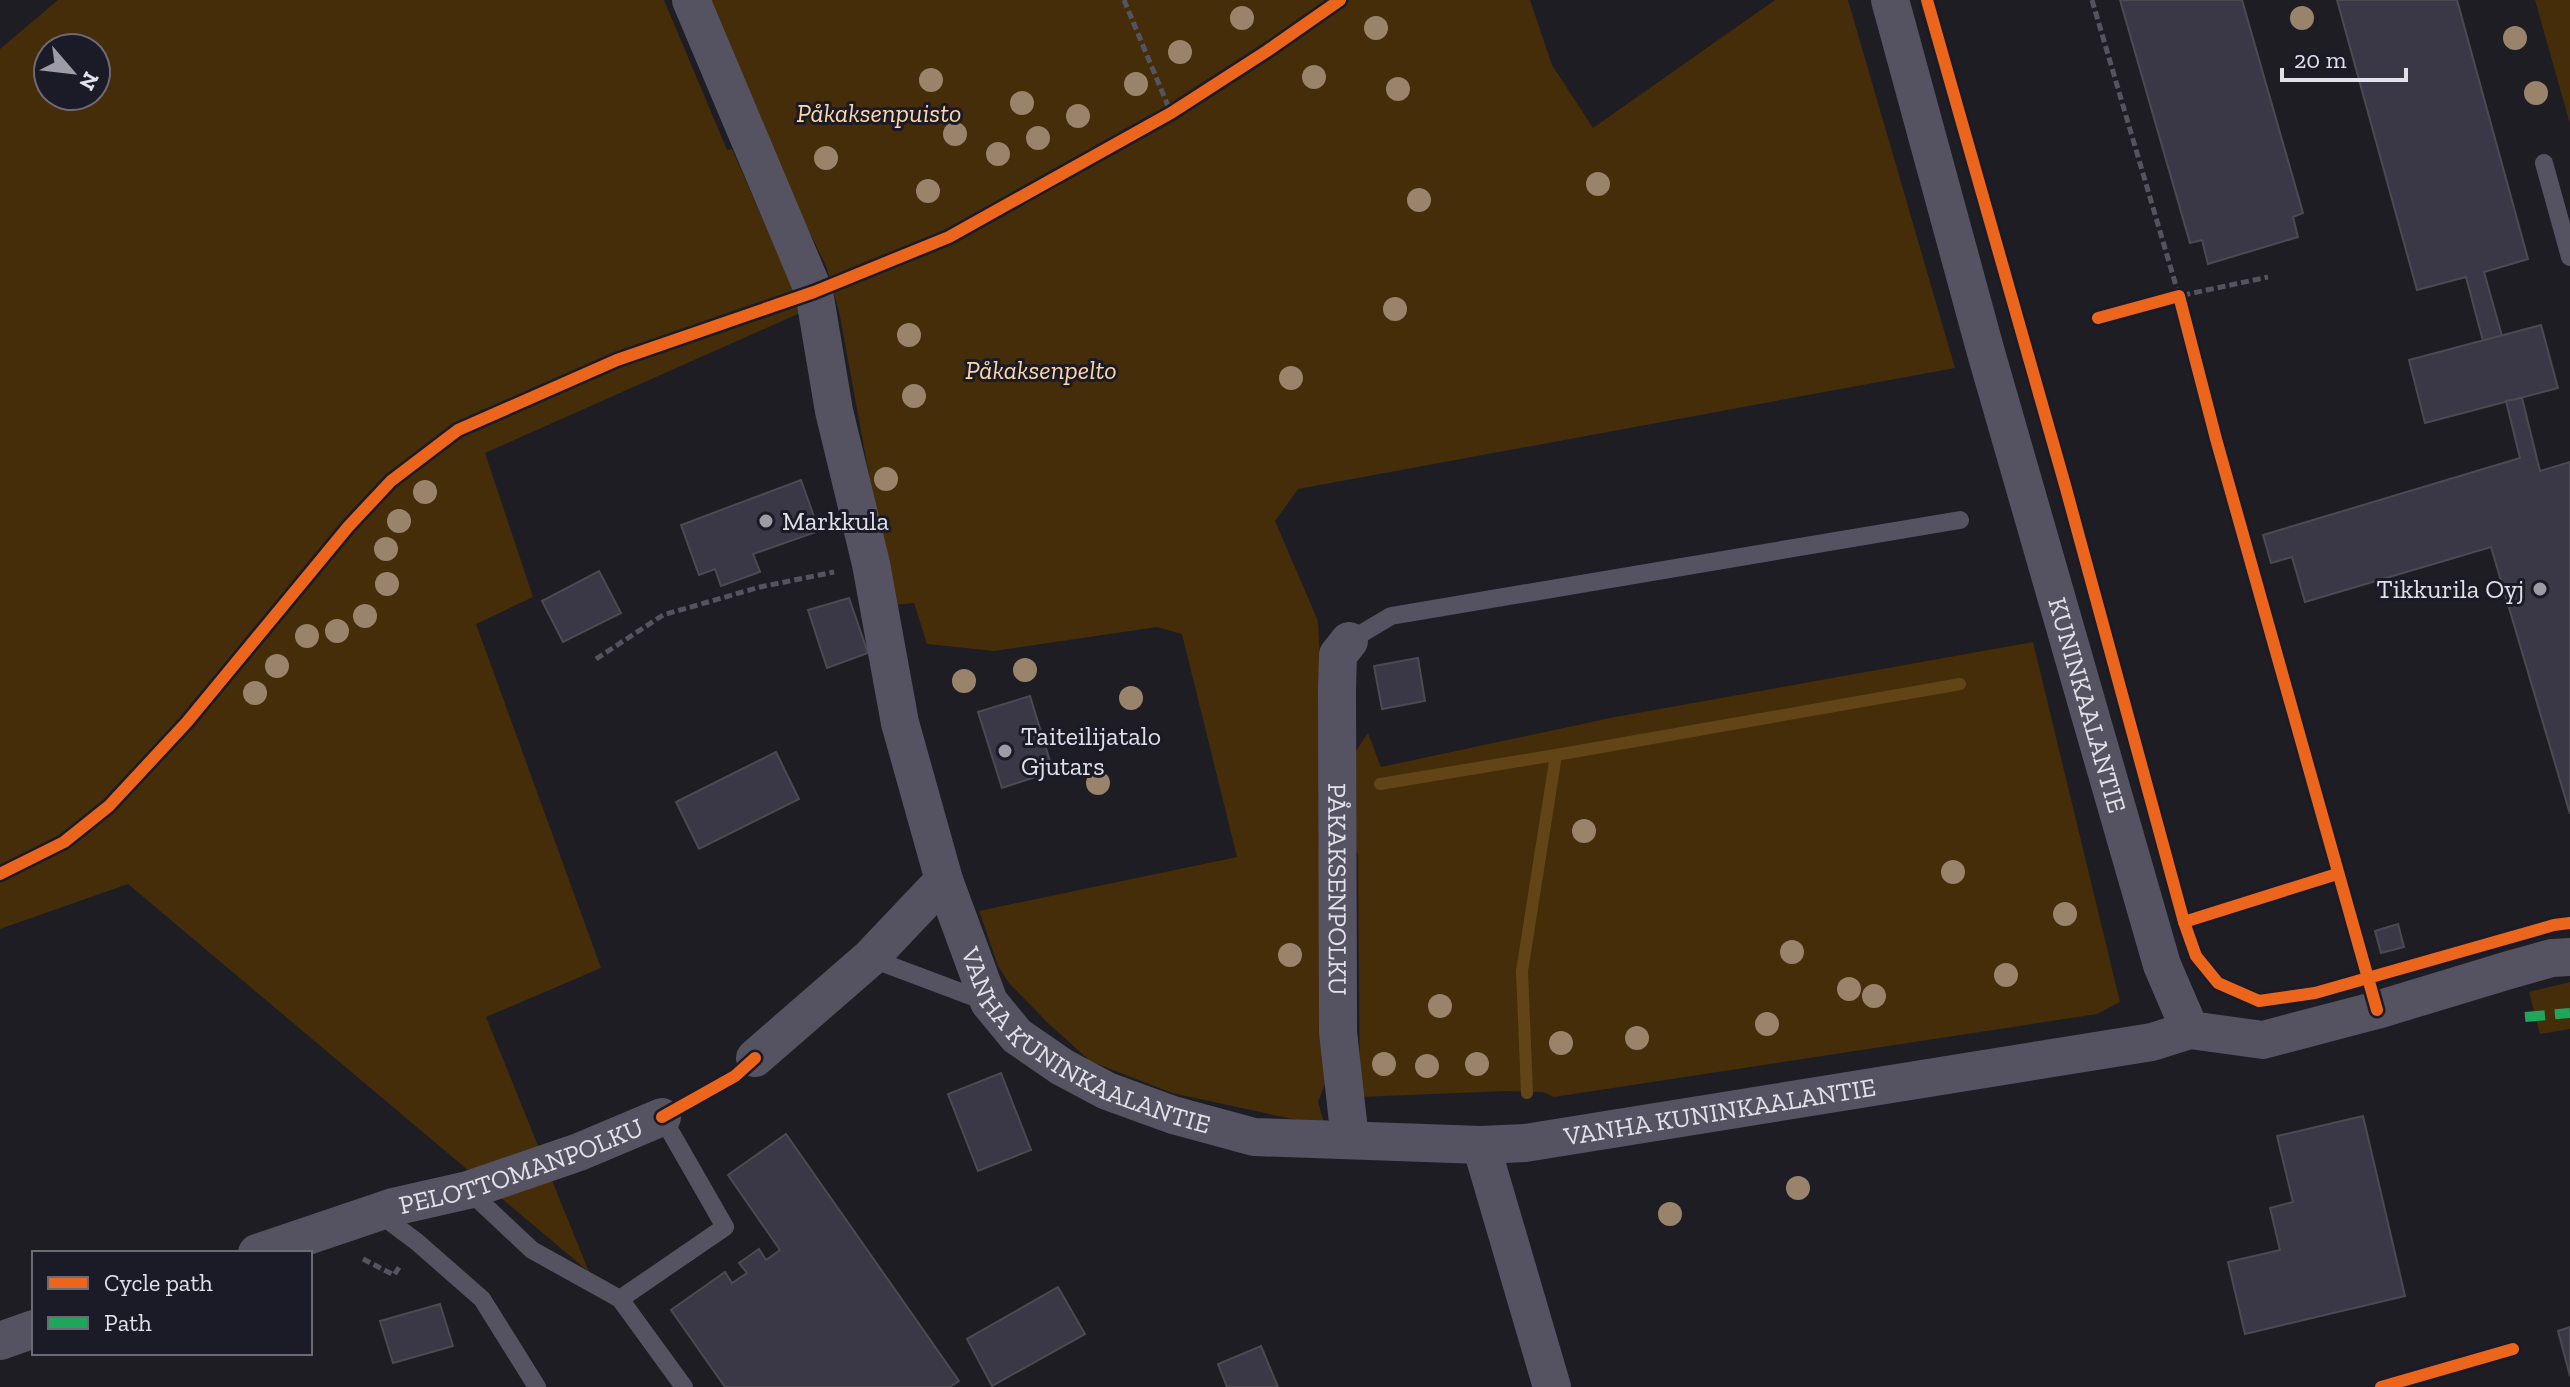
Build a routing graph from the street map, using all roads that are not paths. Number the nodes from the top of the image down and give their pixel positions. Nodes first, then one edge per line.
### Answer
1 (691, 0) edge
2 (1890, 0) edge
3 (2544, 163) dead end
4 (2570, 257) edge
5 (1960, 520) dead end
6 (1349, 641) joint
7 (944, 880) junction
8 (2570, 957) edge
9 (870, 958) junction
10 (989, 1002) junction
11 (2190, 1030) junction
12 (755, 1058) dead end
13 (662, 1117) joint
14 (1350, 1140) junction
15 (1481, 1145) junction
16 (468, 1190) junction
17 (377, 1212) junction
18 (263, 1251) edge
19 (620, 1299) junction
20 (32, 1330) edge
21 (0, 1341) edge
22 (537, 1387) edge
23 (684, 1387) edge
24 (1552, 1387) edge

1 - 7 street, VANHA KUNINKAALANTIE
2 - 11 street, KUNINKAALANTIE
3 - 4 lane
5 - 6 lane
6 - 14 street, PÅKAKSENPOLKU
7 - 9 street
7 - 10 street, VANHA KUNINKAALANTIE
8 - 11 street
9 - 10 lane
9 - 12 street
10 - 14 street, VANHA KUNINKAALANTIE
11 - 15 street, VANHA KUNINKAALANTIE
13 - 16 street, PELOTTOMANPOLKU
13 - 19 lane
14 - 15 street, VANHA KUNINKAALANTIE
15 - 24 street
16 - 17 street, PELOTTOMANPOLKU
16 - 19 lane
17 - 18 street, PELOTTOMANPOLKU
17 - 22 lane
19 - 23 lane
20 - 21 street

